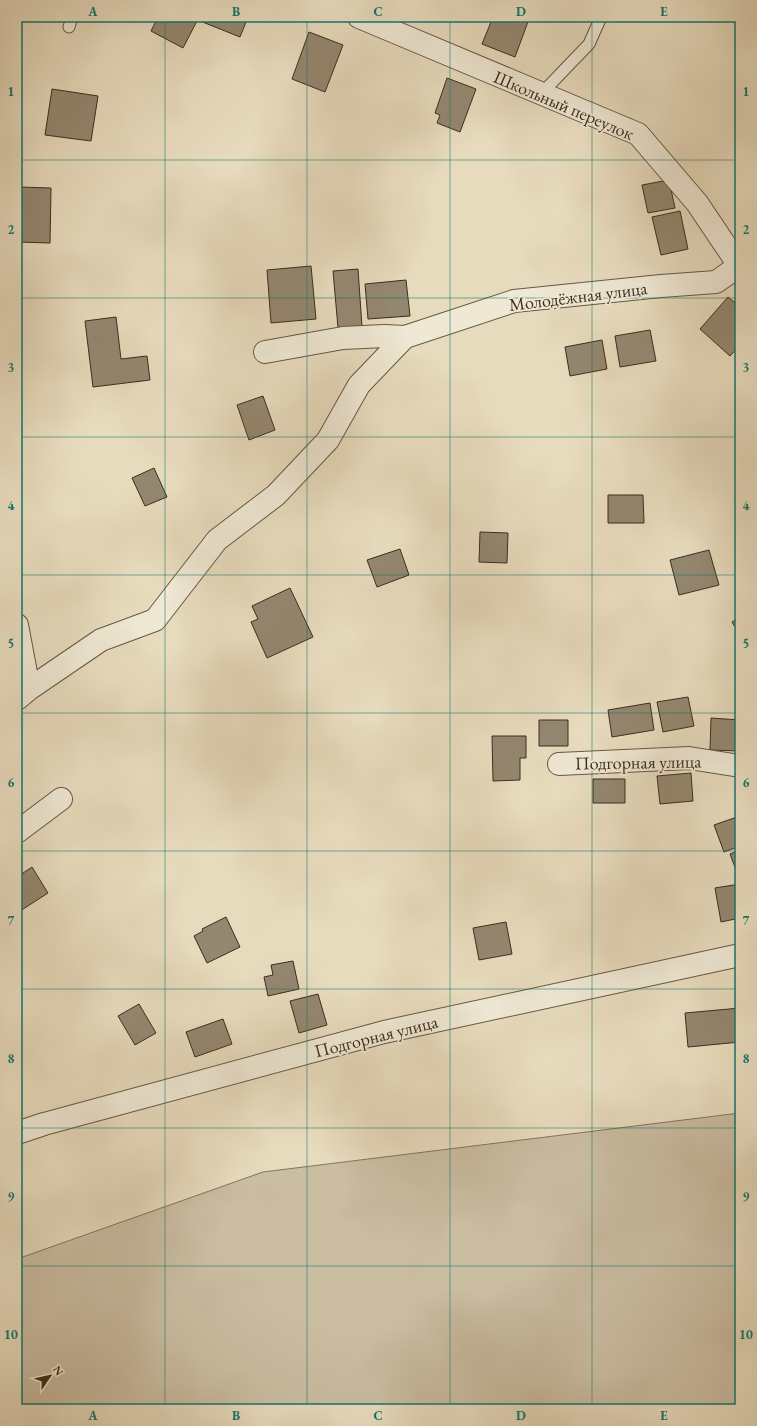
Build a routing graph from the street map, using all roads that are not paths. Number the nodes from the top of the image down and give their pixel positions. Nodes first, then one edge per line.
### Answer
1 (359, 17) edge
2 (601, 17) edge
3 (541, 94) junction
4 (740, 267) edge
5 (405, 337) junction
6 (265, 352) dead end
7 (17, 625) edge
8 (23, 694) edge
9 (559, 764) dead end
10 (740, 766) edge
11 (61, 799) dead end
12 (17, 832) edge
13 (740, 955) edge
14 (17, 1133) edge

1 - 3 street, Школьный переулок
2 - 3 lane
3 - 4 street, Школьный переулок
4 - 5 street, Молодёжная улица
5 - 6 street
5 - 8 street, Молодёжная улица
7 - 8 street
9 - 10 street, Подгорная улица
11 - 12 street
13 - 14 street, Подгорная улица

